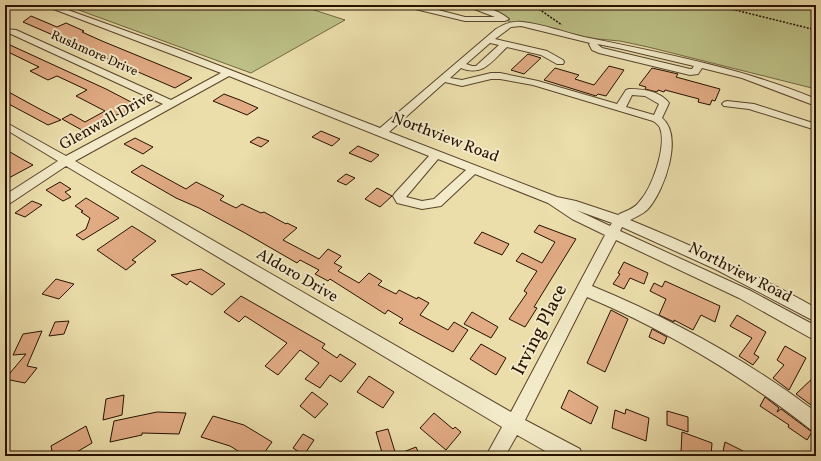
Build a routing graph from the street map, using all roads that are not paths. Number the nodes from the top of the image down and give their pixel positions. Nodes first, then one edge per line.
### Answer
1 (410, 5) edge
2 (468, 5) edge
3 (51, 6) edge
4 (505, 19) junction
5 (513, 25) junction
6 (5, 31) edge
7 (488, 40) junction
8 (505, 44) junction
9 (560, 62) dead end
10 (460, 65) junction
11 (228, 72) junction
12 (444, 79) junction
13 (816, 103) edge
14 (171, 104) junction
15 (727, 104) dead end
16 (620, 108) junction
17 (657, 119) junction
18 (5, 125) edge
19 (816, 127) edge
20 (381, 133) junction
21 (436, 154) junction
22 (66, 161) junction
23 (474, 169) junction
24 (5, 201) edge
25 (616, 227) junction
26 (584, 288) junction
27 (816, 316) edge
28 (816, 334) edge
29 (816, 423) edge
30 (514, 424) junction
31 (495, 456) edge
32 (573, 456) edge

1 - 4 street
2 - 4 street
3 - 11 street, Northview Road
4 - 5 street
5 - 7 street
5 - 13 street
6 - 14 street, Rushmore Drive
7 - 8 street
7 - 10 street
8 - 9 street
8 - 10 street
10 - 12 street
11 - 14 street, Glenwall Drive
11 - 20 street, Northview Road
12 - 16 street
12 - 20 street
14 - 22 street, Glenwall Drive
15 - 19 street
16 - 17 street
16 - 17 street
17 - 25 street
18 - 22 street, Aldoro Drive
20 - 21 street, Northview Road
21 - 23 street, Northview Road
21 - 23 street
22 - 24 street, Glenwall Drive
22 - 30 street, Aldoro Drive
23 - 25 street, Northview Road
25 - 26 street, Irving Place
25 - 27 street
25 - 28 street, Northview Road
26 - 29 street
26 - 30 street, Irving Place
30 - 31 street, Irving Place
30 - 32 street, Aldoro Drive

